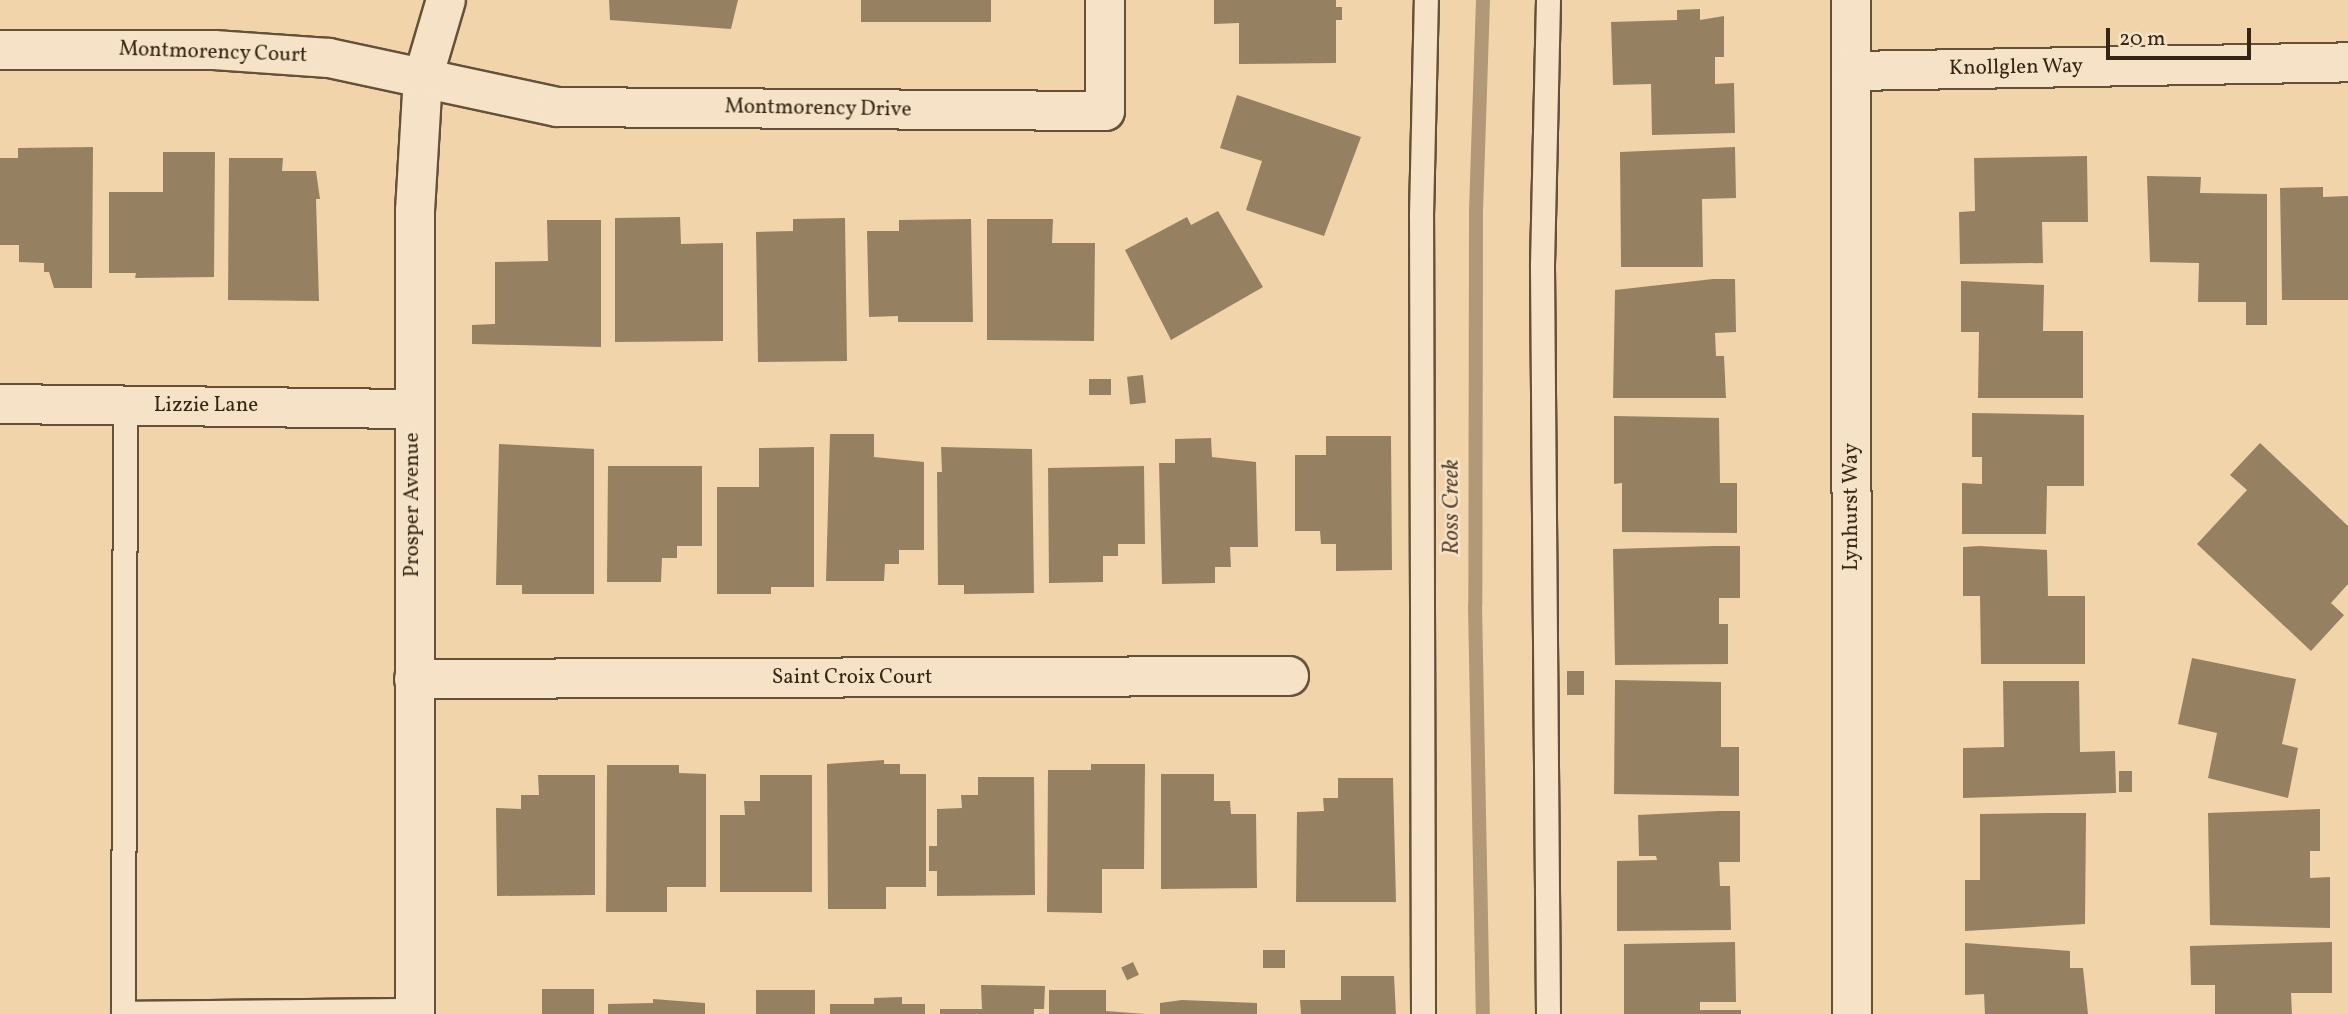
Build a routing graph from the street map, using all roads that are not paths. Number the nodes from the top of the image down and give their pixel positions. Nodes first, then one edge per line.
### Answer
1 (446, 0) edge
2 (1105, 0) edge
3 (1426, 0) edge
4 (1548, 0) edge
5 (1852, 0) edge
6 (0, 50) edge
7 (2348, 62) edge
8 (1853, 71) junction
9 (423, 78) junction
10 (0, 404) edge
11 (125, 406) junction
12 (412, 409) junction
13 (1289, 676) dead end
14 (414, 679) junction
15 (415, 1012) edge
16 (1423, 1014) edge
17 (1548, 1014) edge
18 (1852, 1014) edge

1 - 9 street, Prosper Avenue
2 - 9 street, Montmorency Drive
3 - 16 lane
4 - 17 lane
5 - 8 street, Lynhurst Way
6 - 9 street, Montmorency Court
7 - 8 street, Knollglen Way
8 - 18 street, Lynhurst Way
9 - 12 street, Prosper Avenue
10 - 11 street, Lizzie Lane
11 - 12 street, Lizzie Lane
11 - 15 lane
12 - 14 street, Prosper Avenue
13 - 14 street, Saint Croix Court
14 - 15 street, Prosper Avenue

